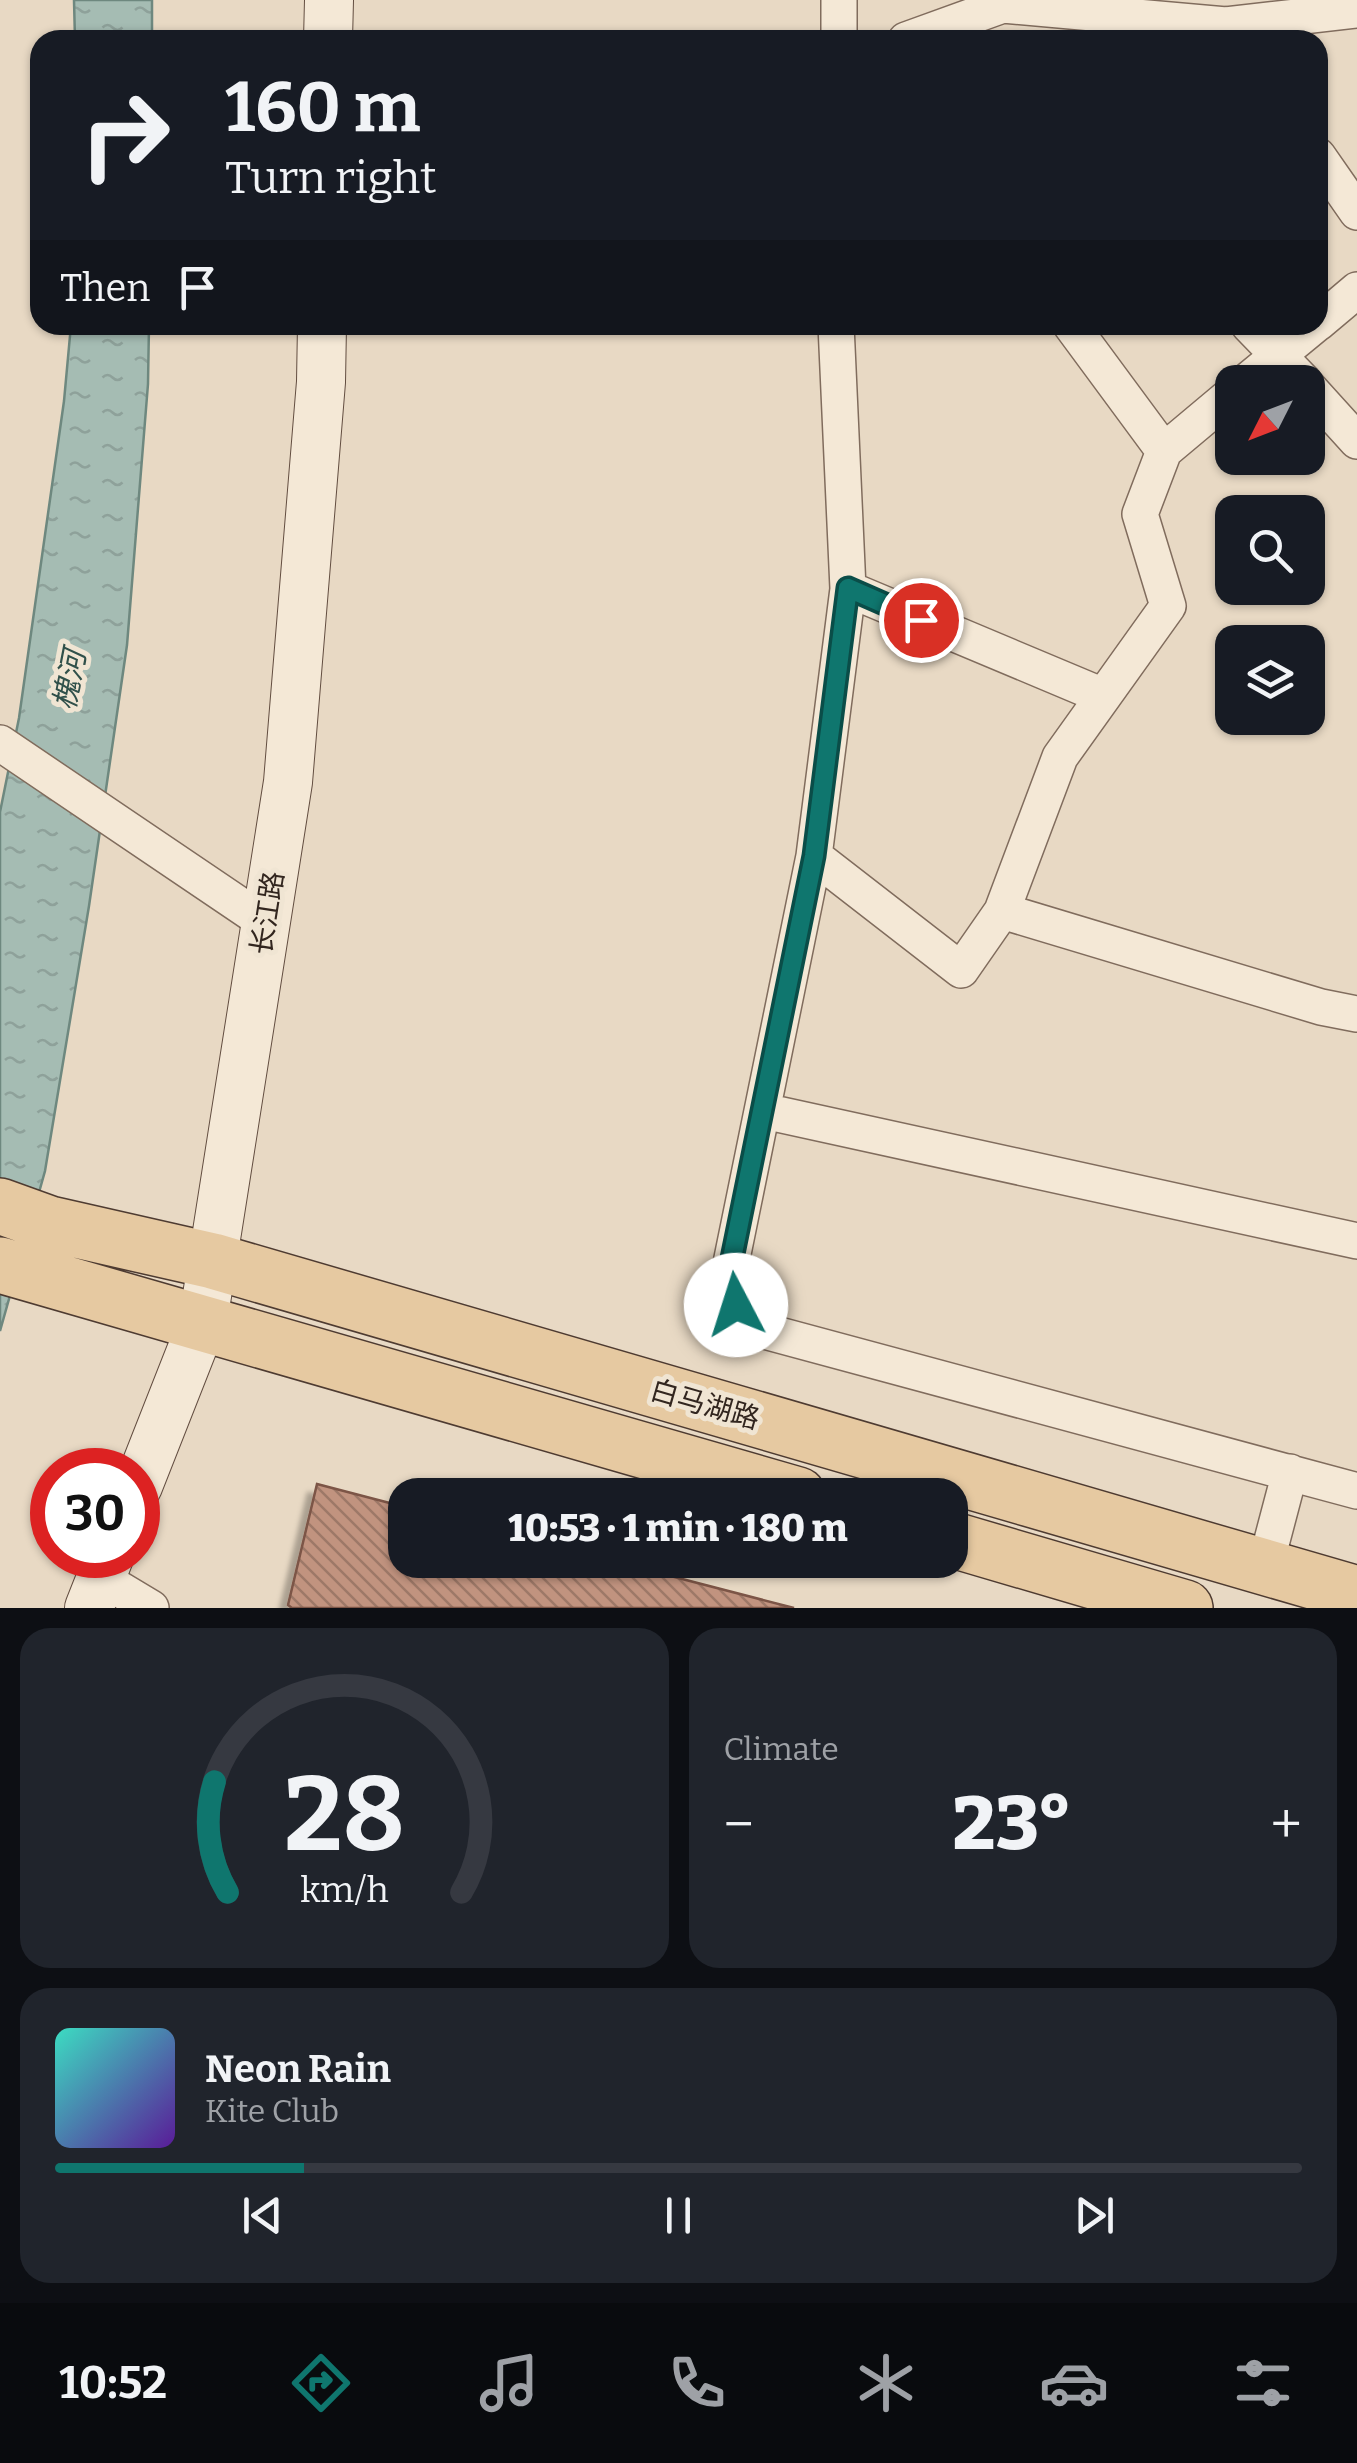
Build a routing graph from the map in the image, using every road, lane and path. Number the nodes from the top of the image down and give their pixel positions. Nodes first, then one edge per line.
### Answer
1 (329, 0) edge
2 (839, 0) edge
3 (1273, 10) edge
4 (1357, 10) edge
5 (1104, 27) edge
6 (328, 30) edge
7 (839, 30) edge
8 (934, 30) edge
9 (1180, 30) edge
10 (1235, 30) edge
11 (1328, 170) edge
12 (1357, 212) edge
13 (1357, 290) edge
14 (1328, 314) edge
15 (322, 335) edge
16 (836, 335) edge
17 (1077, 335) edge
18 (1259, 335) edge
19 (1303, 335) edge
20 (1279, 355) junction
21 (1267, 365) edge
22 (1288, 365) edge
23 (1325, 406) edge
24 (1215, 408) edge
25 (1357, 441) edge
26 (1164, 451) junction
27 (848, 588) junction
28 (1103, 696) junction
29 (3, 745) edge
30 (814, 856) junction
31 (1002, 910) junction
32 (266, 923) junction
33 (1357, 1014) edge
34 (764, 1112) junction
35 (25, 1215) edge
36 (1357, 1241) edge
37 (213, 1261) junction
38 (15, 1270) edge
39 (204, 1321) junction
40 (153, 1448) edge
41 (1290, 1472) junction
42 (740, 1478) edge
43 (1357, 1491) edge
44 (968, 1544) edge
45 (1265, 1567) junction
46 (100, 1580) edge
47 (1357, 1594) edge
48 (151, 1608) edge
49 (1185, 1608) edge

1 - 6 main road
2 - 7 street
3 - 4 street
3 - 10 street
5 - 8 street
5 - 9 street
11 - 12 street
13 - 14 street
15 - 32 main road, 长江路
16 - 27 street
17 - 26 street
18 - 20 street
19 - 20 street
20 - 21 street
20 - 22 street
23 - 25 street
24 - 26 street
26 - 28 street
27 - 28 street
27 - 30 street
28 - 31 street
29 - 32 street
30 - 31 street
30 - 34 street
31 - 33 street
32 - 37 main road, 长江路
34 - 36 street
34 - 41 street
35 - 37 main road, 白马湖路
37 - 39 main road, 长江路
37 - 45 main road, 白马湖路
38 - 39 main road
39 - 40 main road, 长江路
39 - 42 main road
41 - 43 street
41 - 45 street
44 - 49 main road
45 - 47 main road, 白马湖路
46 - 48 street

